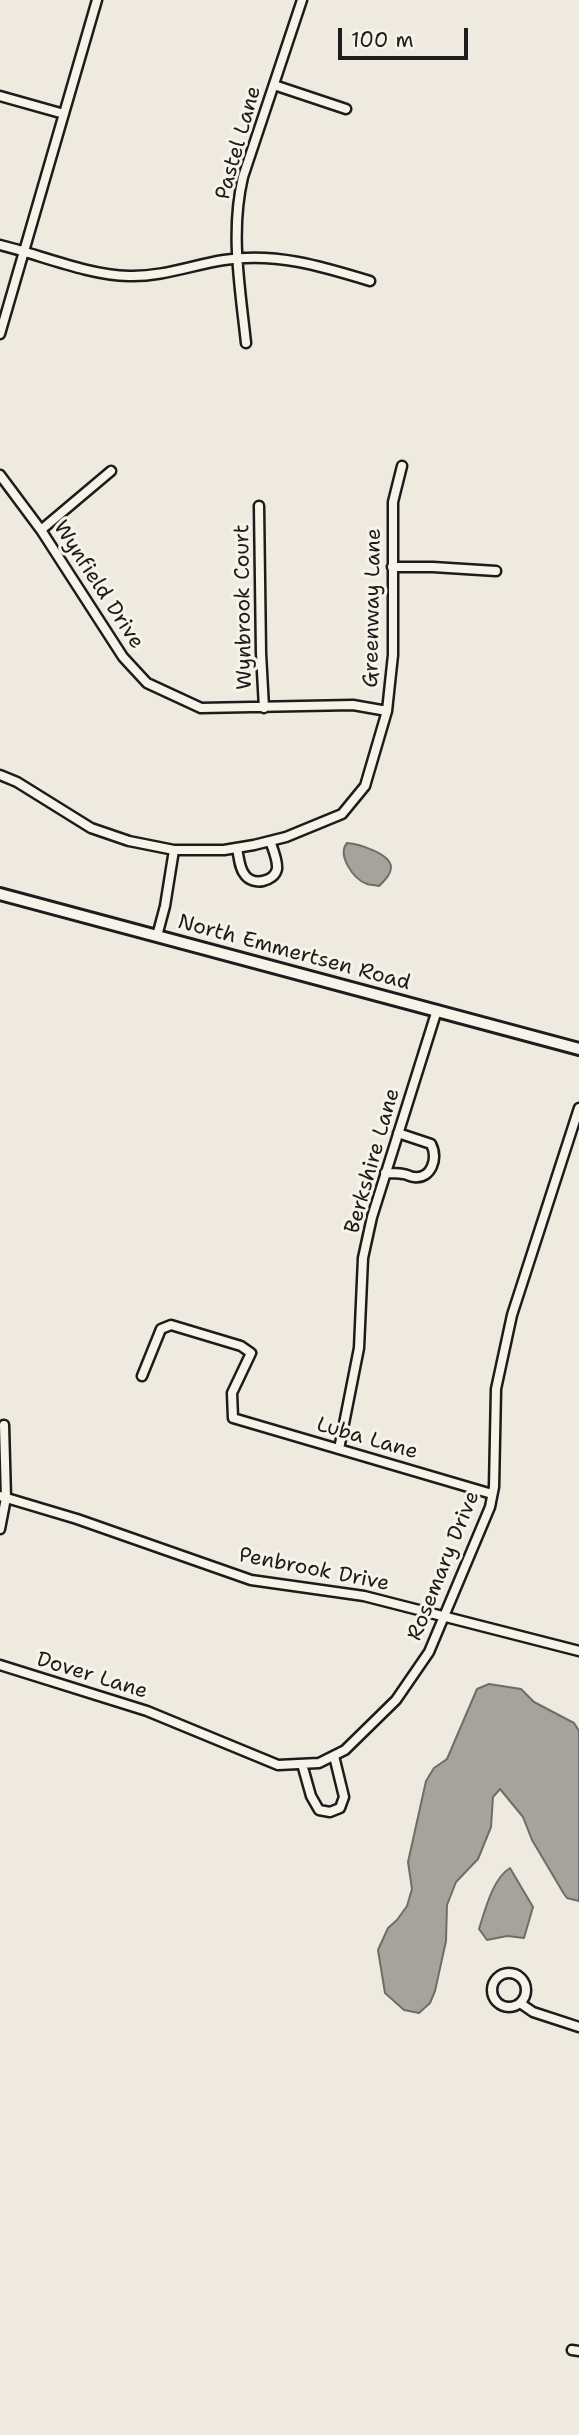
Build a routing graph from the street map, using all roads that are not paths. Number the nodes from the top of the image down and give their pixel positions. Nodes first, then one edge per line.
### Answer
1 (97, 0) edge
2 (302, 0) edge
3 (274, 85) junction
4 (0, 96) edge
5 (346, 109) dead end
6 (64, 114) junction
7 (0, 244) edge
8 (23, 251) junction
9 (237, 258) junction
10 (370, 281) dead end
11 (0, 334) edge
12 (246, 342) dead end
13 (402, 466) dead end
14 (111, 471) dead end
15 (0, 475) edge
16 (259, 506) dead end
17 (41, 530) junction
18 (392, 567) junction
19 (496, 572) dead end
20 (264, 708) junction
21 (387, 711) junction
22 (0, 775) edge
23 (271, 841) junction
24 (237, 848) junction
25 (174, 850) junction
26 (0, 894) edge
27 (157, 936) junction
28 (437, 1010) junction
29 (579, 1049) edge
30 (579, 1108) edge
31 (398, 1133) junction
32 (386, 1173) junction
33 (142, 1376) dead end
34 (4, 1424) dead end
35 (339, 1449) junction
36 (492, 1494) junction
37 (3, 1497) edge
38 (0, 1529) edge
39 (445, 1616) junction
40 (579, 1651) edge
41 (0, 1665) edge
42 (173, 1722) joint
43 (334, 1756) junction
44 (302, 1764) junction
45 (520, 2003) junction
46 (579, 2026) edge

1 - 6 street
2 - 3 street, Pastel Lane
3 - 5 street
3 - 9 street, Pastel Lane
4 - 6 street
6 - 8 street
7 - 8 street
8 - 9 street
8 - 11 street
9 - 10 street
9 - 12 street, Pastel Lane
13 - 18 street, Greenway Lane
14 - 17 street
15 - 17 street, Wynfield Drive
16 - 20 street, Wynbrook Court
17 - 20 street, Wynfield Drive
18 - 19 street
18 - 21 street, Greenway Lane
20 - 21 street, Wynfield Drive
21 - 23 street, Greenway Lane
22 - 25 street
23 - 24 street
23 - 24 street
24 - 25 street
25 - 27 street
26 - 27 street, North Emmertsen Road
27 - 28 street, North Emmertsen Road
28 - 29 street, North Emmertsen Road
28 - 31 street, Berkshire Lane
30 - 36 street, Rosemary Drive
31 - 32 street, Berkshire Lane
31 - 32 street
32 - 35 street, Berkshire Lane
33 - 35 street, Luba Lane
34 - 37 street
35 - 36 street, Luba Lane
36 - 39 street, Rosemary Drive
37 - 38 street
37 - 39 street, Penbrook Drive
39 - 40 street, Penbrook Drive
39 - 43 street, Rosemary Drive
41 - 42 street, Dover Lane
42 - 44 street, Rosemary Drive
43 - 44 street, Rosemary Drive
43 - 44 street
45 - 45 street
45 - 46 street

